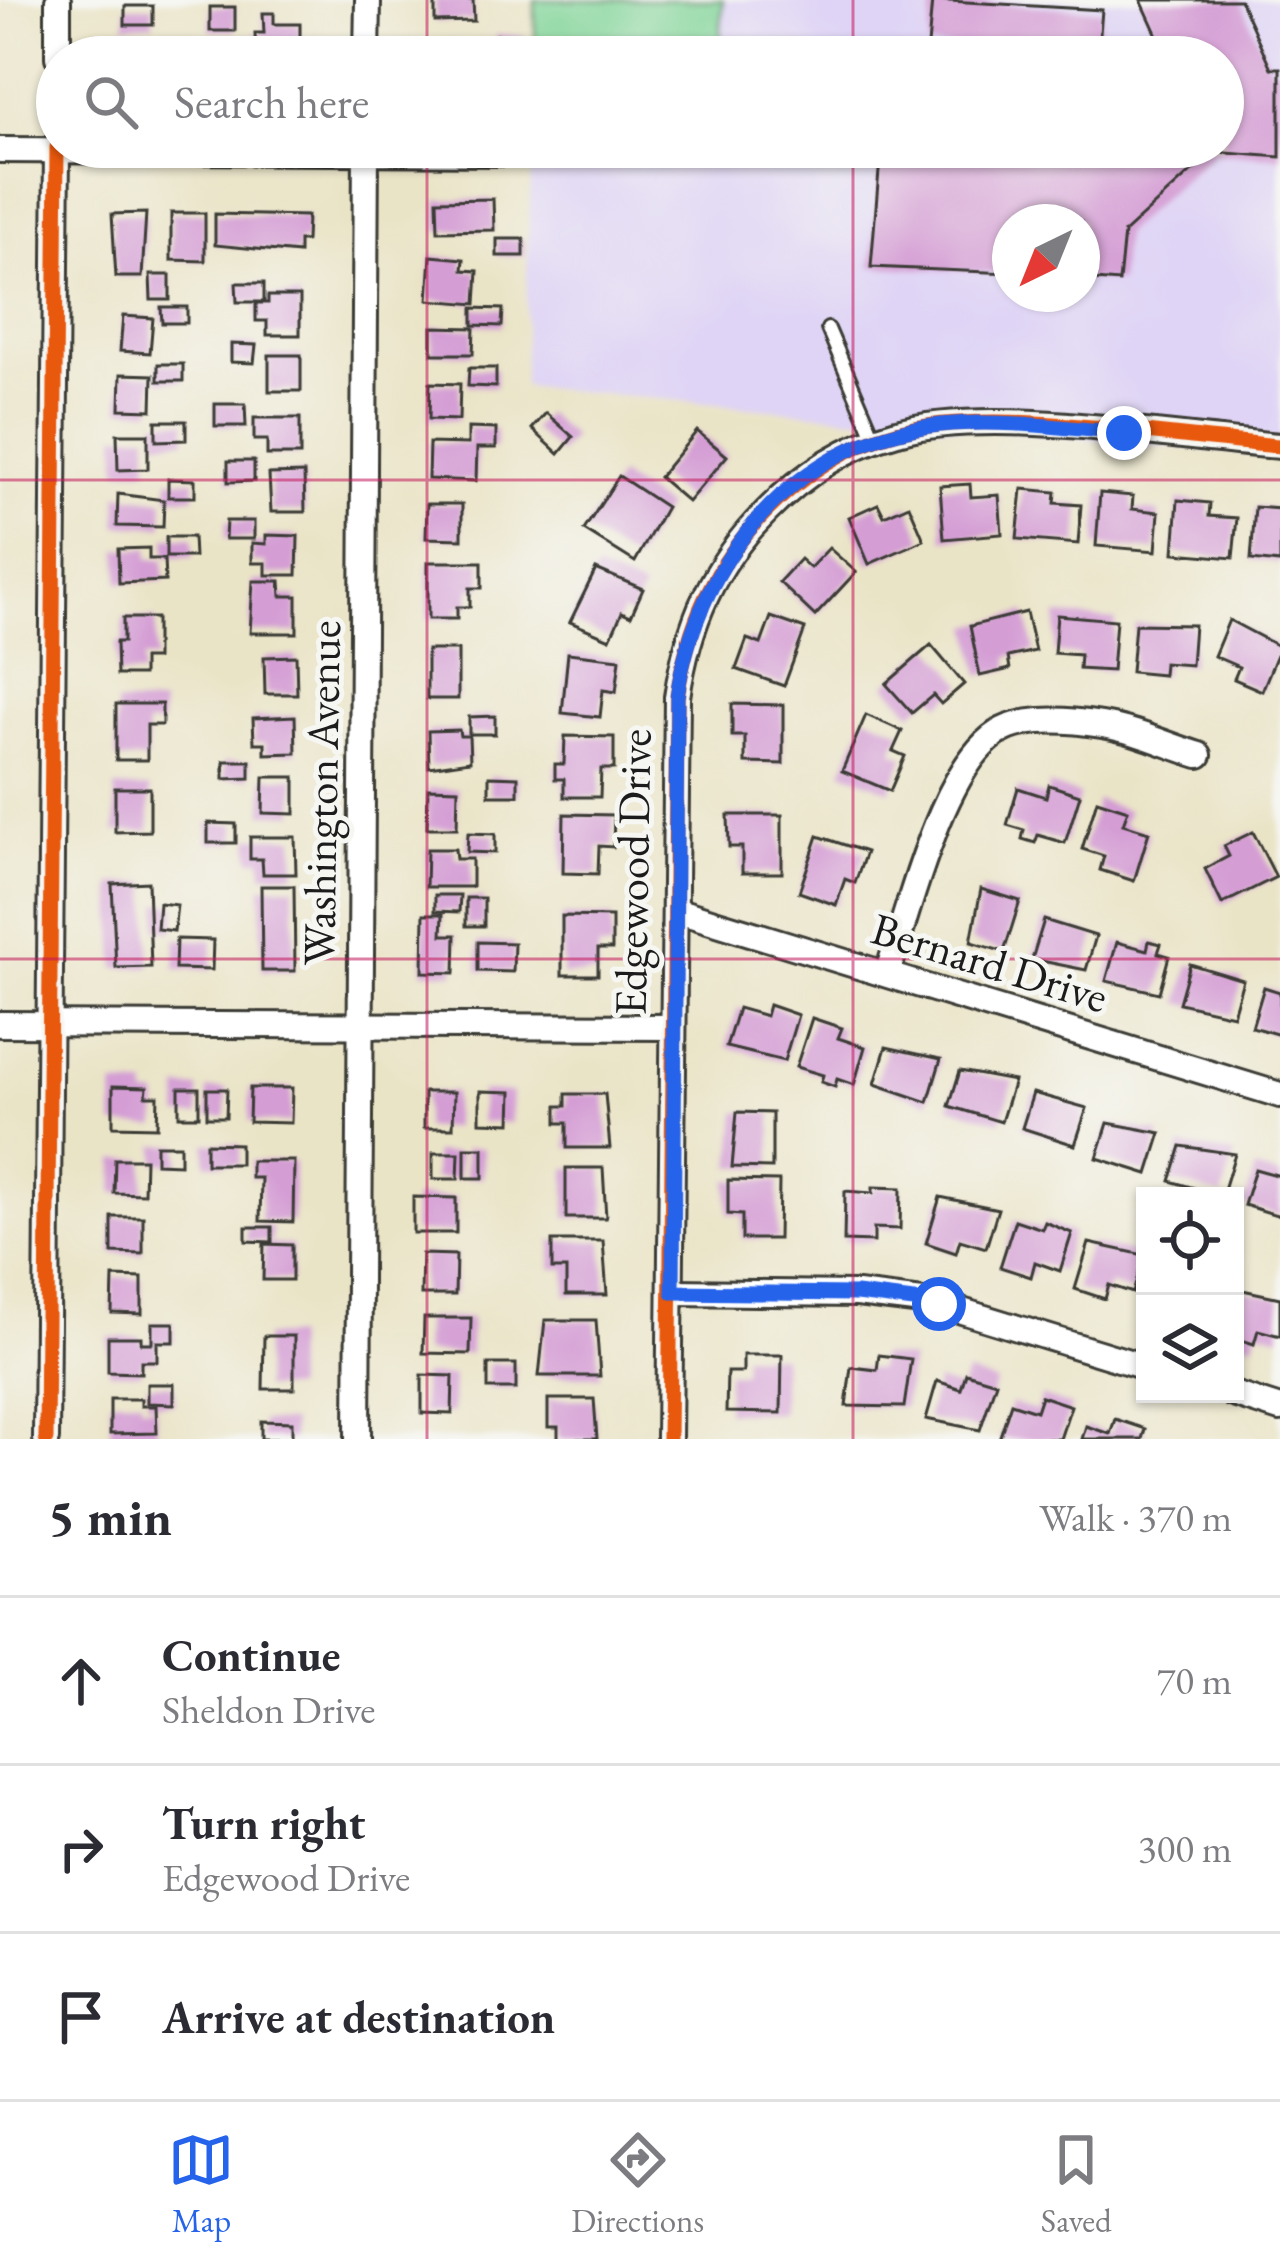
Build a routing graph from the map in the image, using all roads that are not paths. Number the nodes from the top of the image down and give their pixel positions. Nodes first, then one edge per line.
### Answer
1 (58, 0) edge
2 (368, 0) edge
3 (58, 36) edge
4 (367, 36) edge
5 (36, 148) edge
6 (0, 149) edge
7 (57, 168) edge
8 (366, 168) edge
9 (828, 329) dead end
10 (876, 440) junction
11 (1280, 446) edge
12 (1198, 755) dead end
13 (675, 910) junction
14 (887, 974) junction
15 (0, 1024) edge
16 (49, 1024) junction
17 (361, 1026) junction
18 (671, 1027) junction
19 (1280, 1095) edge
20 (673, 1292) junction
21 (1136, 1364) edge
22 (1244, 1398) edge
23 (1280, 1408) edge
24 (46, 1439) edge
25 (358, 1439) edge
26 (669, 1439) edge

1 - 3 street
2 - 4 street
5 - 6 street
7 - 16 street
8 - 17 street, Washington Avenue
9 - 10 lane
10 - 11 street, Edgewood Drive
10 - 13 street, Edgewood Drive
12 - 14 street
13 - 14 street, Bernard Drive
13 - 18 street, Edgewood Drive
14 - 19 street, Bernard Drive
15 - 16 street
16 - 17 street
16 - 24 street
17 - 18 street
17 - 25 street, Washington Avenue
18 - 20 street, Edgewood Drive
20 - 21 street
20 - 26 street, Edgewood Drive
22 - 23 street

